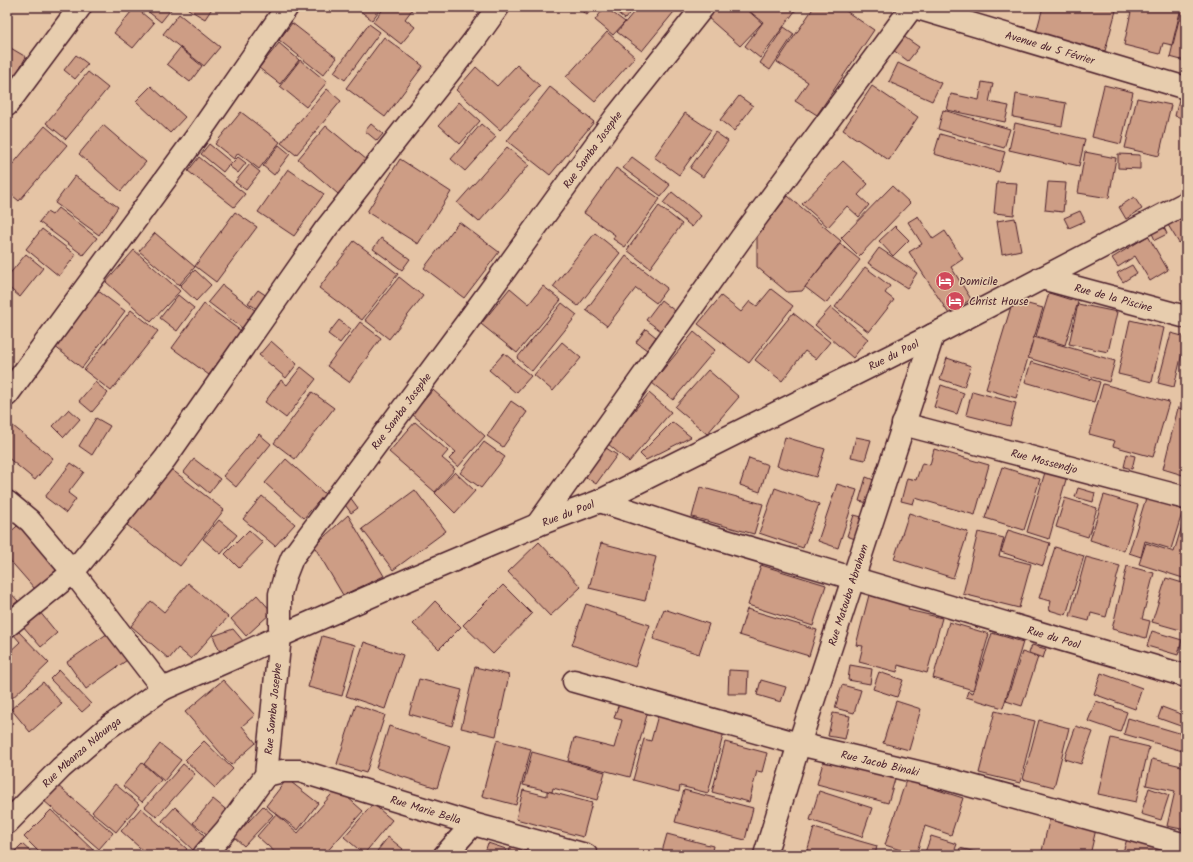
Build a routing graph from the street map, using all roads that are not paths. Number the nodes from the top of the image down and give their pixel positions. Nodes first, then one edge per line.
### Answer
1 (80, 7) edge
2 (287, 7) edge
3 (498, 7) edge
4 (703, 7) edge
5 (913, 7) edge
6 (1186, 88) edge
7 (7, 105) edge
8 (1186, 204) edge
9 (1041, 278) junction
10 (1186, 317) edge
11 (933, 335) junction
12 (7, 395) edge
13 (903, 424) junction
14 (1186, 498) edge
15 (7, 502) edge
16 (600, 502) junction
17 (537, 524) junction
18 (73, 572) junction
19 (854, 578) junction
20 (7, 626) edge
21 (280, 636) junction
22 (1186, 676) edge
23 (574, 681) dead end
24 (163, 689) junction
25 (800, 744) junction
26 (266, 775) junction
27 (7, 823) edge
28 (473, 824) junction
29 (1186, 845) edge
30 (204, 855) edge
31 (445, 855) edge
32 (586, 855) edge
33 (765, 855) edge

1 - 7 street
2 - 12 street
3 - 18 street
4 - 21 street, Rue Samba Josephe
5 - 6 street, Avenue du 5 Février
5 - 17 street
8 - 9 street, Rue du Pool
9 - 10 street, Rue de la Piscine
9 - 11 street, Rue du Pool
11 - 13 street, Rue Matouba Abraham
11 - 16 street, Rue du Pool
13 - 14 street, Rue Mossendjo
13 - 19 street, Rue Matouba Abraham
15 - 18 street
16 - 17 street, Rue du Pool
16 - 19 street, Rue du Pool
17 - 21 street, Rue du Pool
18 - 20 street
18 - 24 street
19 - 22 street, Rue du Pool
19 - 25 street, Rue Matouba Abraham
21 - 24 street, Rue Mbanza Ndounga
21 - 26 street, Rue Samba Josephe
23 - 25 street, Rue Jacob Binaki
24 - 27 street, Rue Mbanza Ndounga
25 - 29 street, Rue Jacob Binaki
25 - 33 street, Rue Matouba Abraham
26 - 28 street, Rue Marie Bella
26 - 30 street
28 - 31 street
28 - 32 street, Rue Marie Bella

